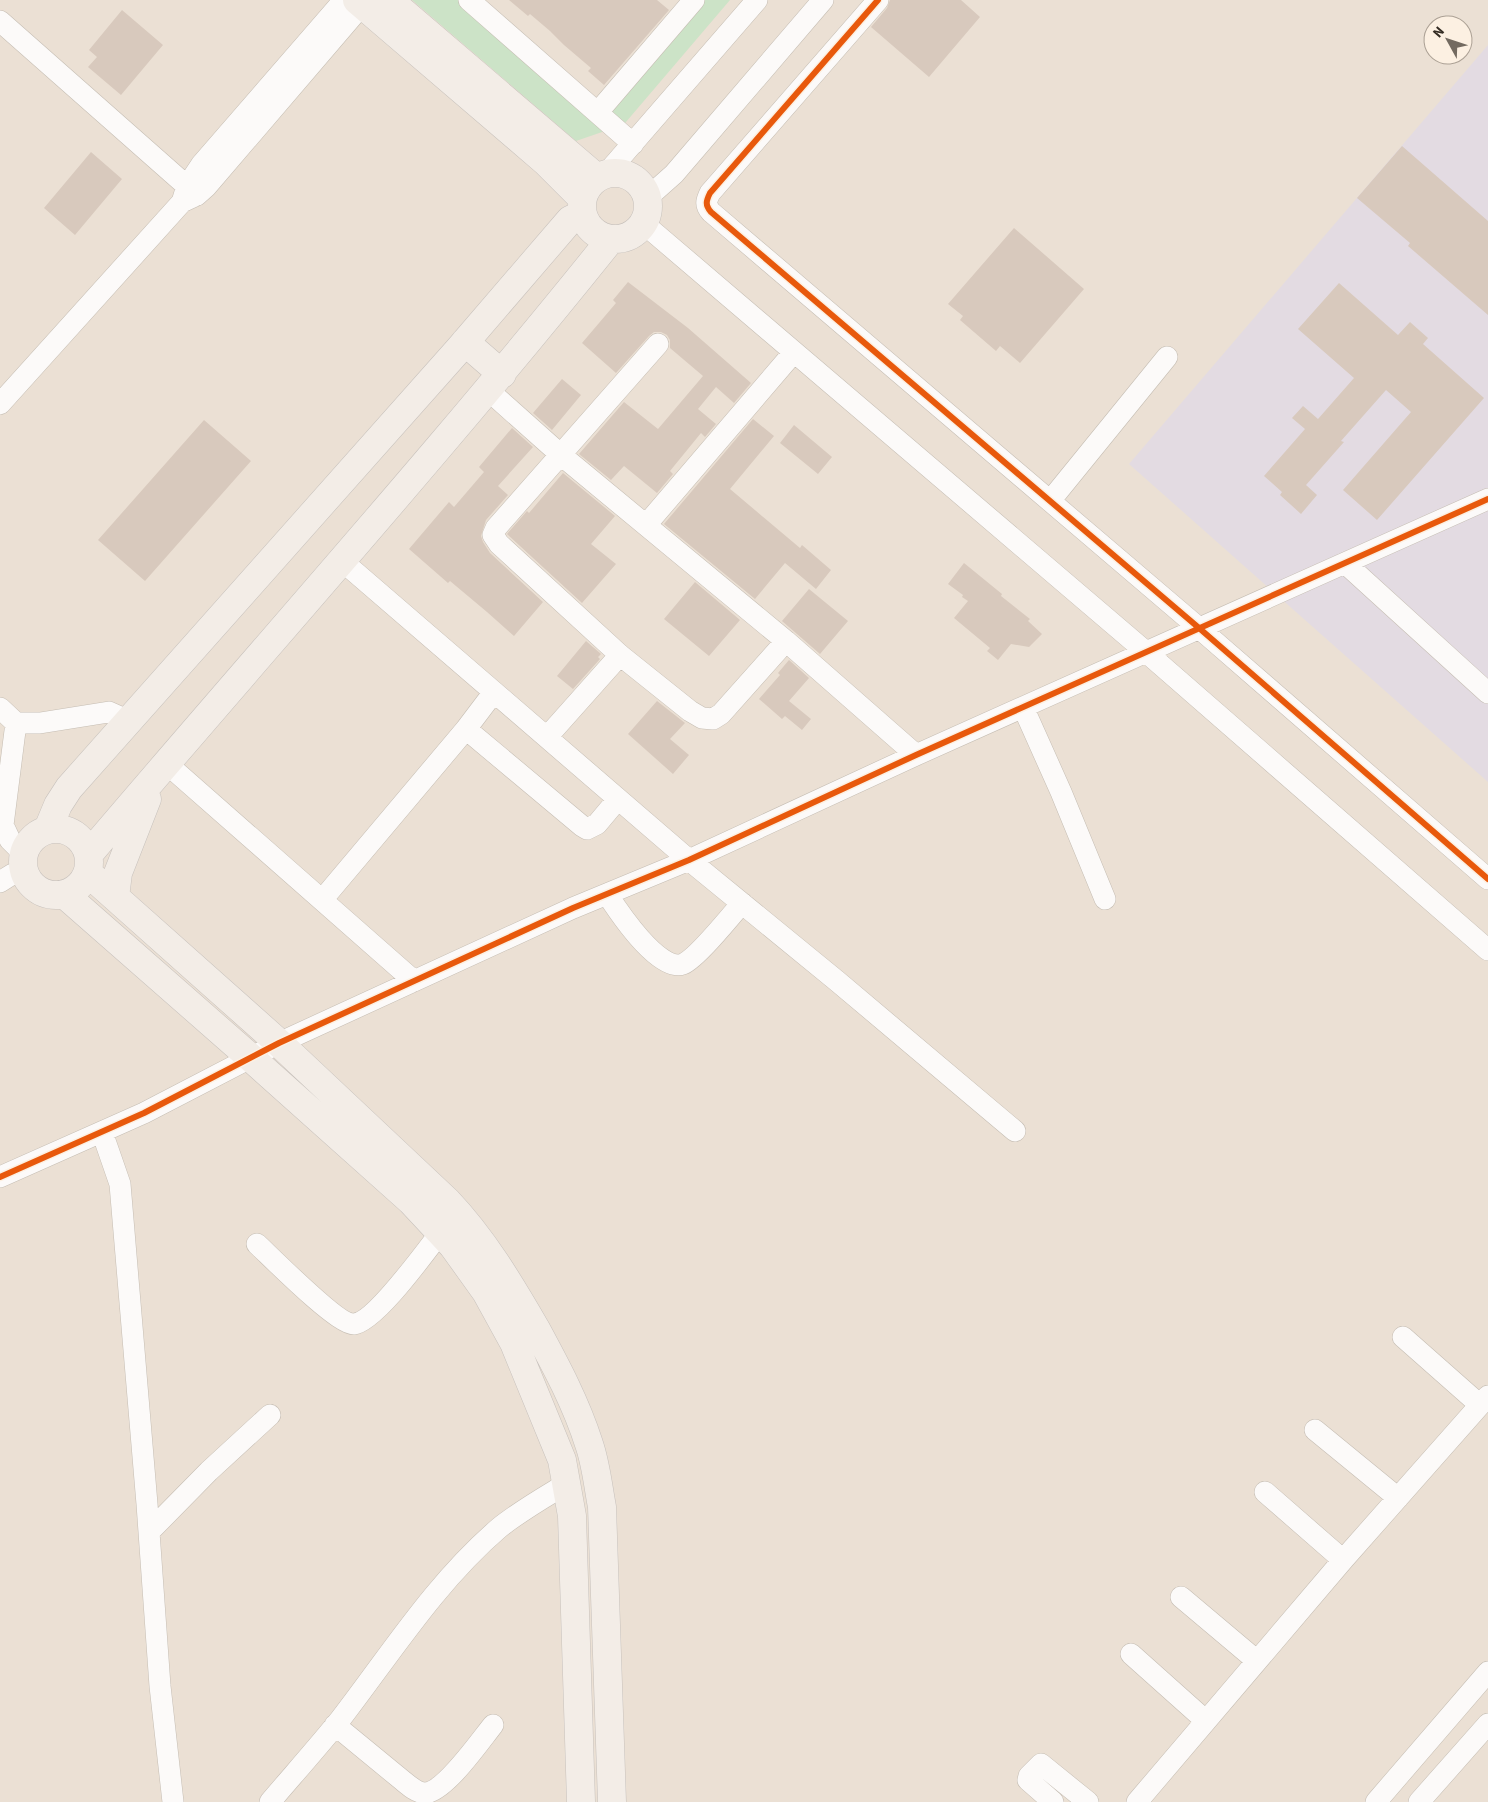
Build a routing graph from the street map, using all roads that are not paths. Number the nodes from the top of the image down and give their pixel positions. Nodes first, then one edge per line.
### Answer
1 (388, 0) edge
2 (469, 0) edge
3 (757, 0) edge
4 (823, 0) edge
5 (878, 0) edge
6 (691, 1) edge
7 (354, 2) edge
8 (0, 21) edge
9 (598, 112) junction
10 (633, 144) junction
11 (592, 191) junction
12 (189, 194) junction
13 (645, 211) junction
14 (611, 239) junction
15 (465, 342) junction
16 (658, 344) dead end
17 (794, 352) junction
18 (1167, 357) dead end
19 (495, 382) junction
20 (0, 404) edge
21 (561, 455) junction
22 (1488, 499) edge
23 (1050, 501) junction
24 (646, 525) junction
25 (341, 560) junction
26 (1345, 563) junction
27 (1199, 628) junction
28 (786, 641) junction
29 (1146, 652) junction
30 (620, 655) junction
31 (494, 692) junction
32 (1488, 693) edge
33 (1023, 707) junction
34 (0, 708) edge
35 (130, 721) junction
36 (16, 723) junction
37 (466, 728) junction
38 (546, 737) junction
39 (916, 755) junction
40 (162, 769) junction
41 (618, 799) junction
42 (48, 829) junction
43 (689, 860) junction
44 (88, 864) junction
45 (16, 869) edge
46 (1488, 879) edge
47 (64, 894) junction
48 (607, 894) junction
49 (115, 897) junction
50 (1106, 899) dead end
51 (322, 900) junction
52 (742, 903) junction
53 (1488, 950) edge
54 (414, 982) junction
55 (280, 1043) junction
56 (251, 1058) junction
57 (1015, 1131) dead end
58 (102, 1132) junction
59 (0, 1177) edge
60 (440, 1233) junction
61 (257, 1244) dead end
62 (1403, 1337) dead end
63 (1484, 1400) edge
64 (270, 1415) dead end
65 (1315, 1430) dead end
66 (566, 1484) junction
67 (1265, 1492) dead end
68 (1398, 1498) junction
69 (149, 1532) junction
70 (1343, 1560) junction
71 (1181, 1597) dead end
72 (1131, 1654) dead end
73 (1258, 1661) junction
74 (1488, 1672) edge
75 (1206, 1721) junction
76 (1488, 1724) edge
77 (335, 1725) junction
78 (493, 1725) dead end
79 (613, 1796) edge
80 (580, 1800) edge
81 (172, 1802) edge
82 (270, 1802) edge
83 (1053, 1802) edge
84 (1088, 1802) edge
85 (1137, 1802) edge
86 (1376, 1802) edge
87 (1419, 1802) edge

1 - 11 main road
2 - 9 street
3 - 10 street
4 - 13 street
5 - 23 street
6 - 9 street
7 - 11 main road
7 - 12 street
8 - 12 street
9 - 10 street
10 - 11 street
11 - 13 main road
11 - 14 main road
11 - 15 main road
12 - 20 street
13 - 14 main road
13 - 17 street
14 - 19 main road
15 - 19 main road
15 - 35 main road
16 - 21 street
17 - 24 street
17 - 29 street
18 - 23 street
19 - 21 street
19 - 25 main road
21 - 24 street
21 - 30 street
22 - 26 street
23 - 27 street
24 - 28 street
25 - 31 street
25 - 40 main road
26 - 27 street
26 - 32 street
27 - 29 street
27 - 46 street
28 - 30 street
28 - 39 street
29 - 33 street
29 - 53 street
30 - 38 street
31 - 37 street
31 - 38 street
33 - 39 street
33 - 50 street
34 - 36 street
35 - 36 street
35 - 42 main road
36 - 45 street
37 - 41 street
37 - 51 street
38 - 41 street
39 - 43 street
40 - 44 main road
40 - 49 main road
40 - 51 street
41 - 43 street
42 - 44 main road
42 - 45 main road
43 - 48 street
43 - 52 street
44 - 47 main road
44 - 49 main road
45 - 47 main road
47 - 56 main road
48 - 52 street
48 - 54 street
49 - 55 main road
51 - 54 street
52 - 57 street
54 - 55 street
55 - 56 street
55 - 79 main road
56 - 58 street
56 - 60 main road
58 - 59 street
58 - 69 street
60 - 61 street
60 - 66 main road
62 - 63 street
63 - 68 street
64 - 69 street
65 - 68 street
66 - 77 street
66 - 80 main road
67 - 70 street
68 - 70 street
69 - 81 street
70 - 73 street
71 - 73 street
72 - 75 street
73 - 75 street
74 - 86 street
75 - 85 street
76 - 87 street
77 - 78 street
77 - 82 street
83 - 84 street

